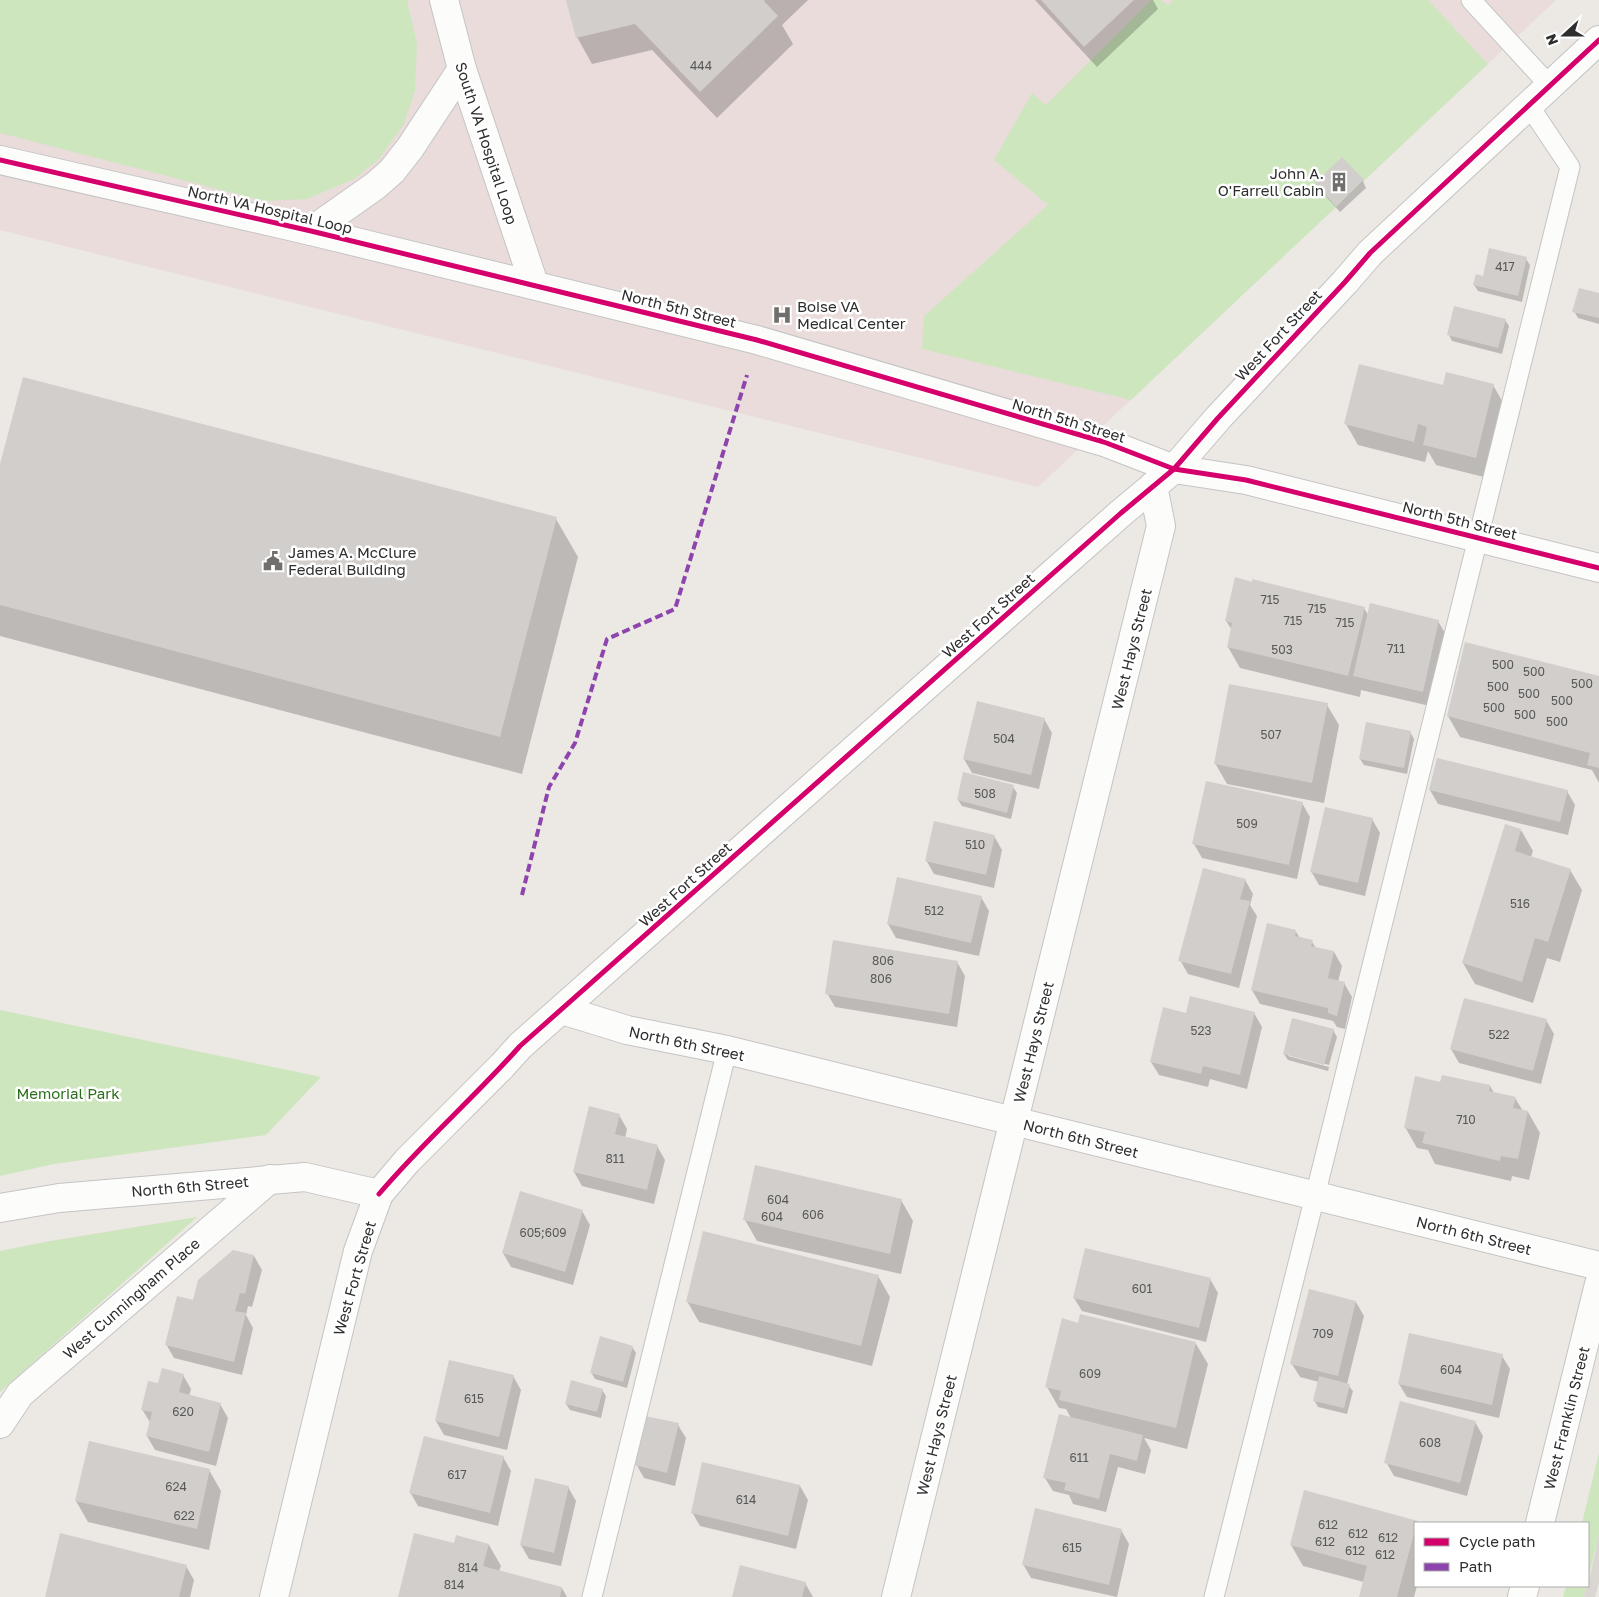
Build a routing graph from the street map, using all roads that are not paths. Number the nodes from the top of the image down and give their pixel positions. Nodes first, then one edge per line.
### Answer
1 (444, 0) edge
2 (1471, 0) edge
3 (1599, 40) edge
4 (462, 69) junction
5 (1549, 85) junction
6 (1528, 104) junction
7 (0, 160) edge
8 (311, 231) junction
9 (534, 284) junction
10 (1174, 469) junction
11 (1153, 486) junction
12 (1478, 538) junction
13 (1599, 568) edge
14 (562, 1010) junction
15 (727, 1050) junction
16 (1014, 1121) junction
17 (270, 1179) junction
18 (379, 1194) junction
19 (1315, 1196) junction
20 (0, 1208) edge
21 (1599, 1266) edge
22 (1599, 1284) edge
23 (0, 1424) edge
24 (1540, 1522) edge
25 (274, 1597) edge
26 (592, 1597) edge
27 (896, 1597) edge
28 (1214, 1597) edge

1 - 4 street, South VA Hospital Loop
2 - 5 lane
3 - 5 street, West Fort Street
4 - 8 street
4 - 9 street, South VA Hospital Loop
5 - 6 street, West Fort Street
6 - 10 street, West Fort Street
6 - 12 lane
7 - 8 street, North VA Hospital Loop
8 - 9 street, North VA Hospital Loop
9 - 10 street, North 5th Street
10 - 11 street, West Fort Street
10 - 12 street, North 5th Street
11 - 14 street, West Fort Street
11 - 16 street, West Hays Street
12 - 13 street, North 5th Street
12 - 19 lane
14 - 15 street, North 6th Street
14 - 18 street, West Fort Street
15 - 16 street, North 6th Street
15 - 26 lane
16 - 19 street, North 6th Street
16 - 27 street, West Hays Street
17 - 18 street, North 6th Street
17 - 20 street, North 6th Street
17 - 23 street, West Cunningham Place
18 - 25 street, West Fort Street
19 - 21 street, North 6th Street
19 - 28 lane
22 - 24 street, West Franklin Street

